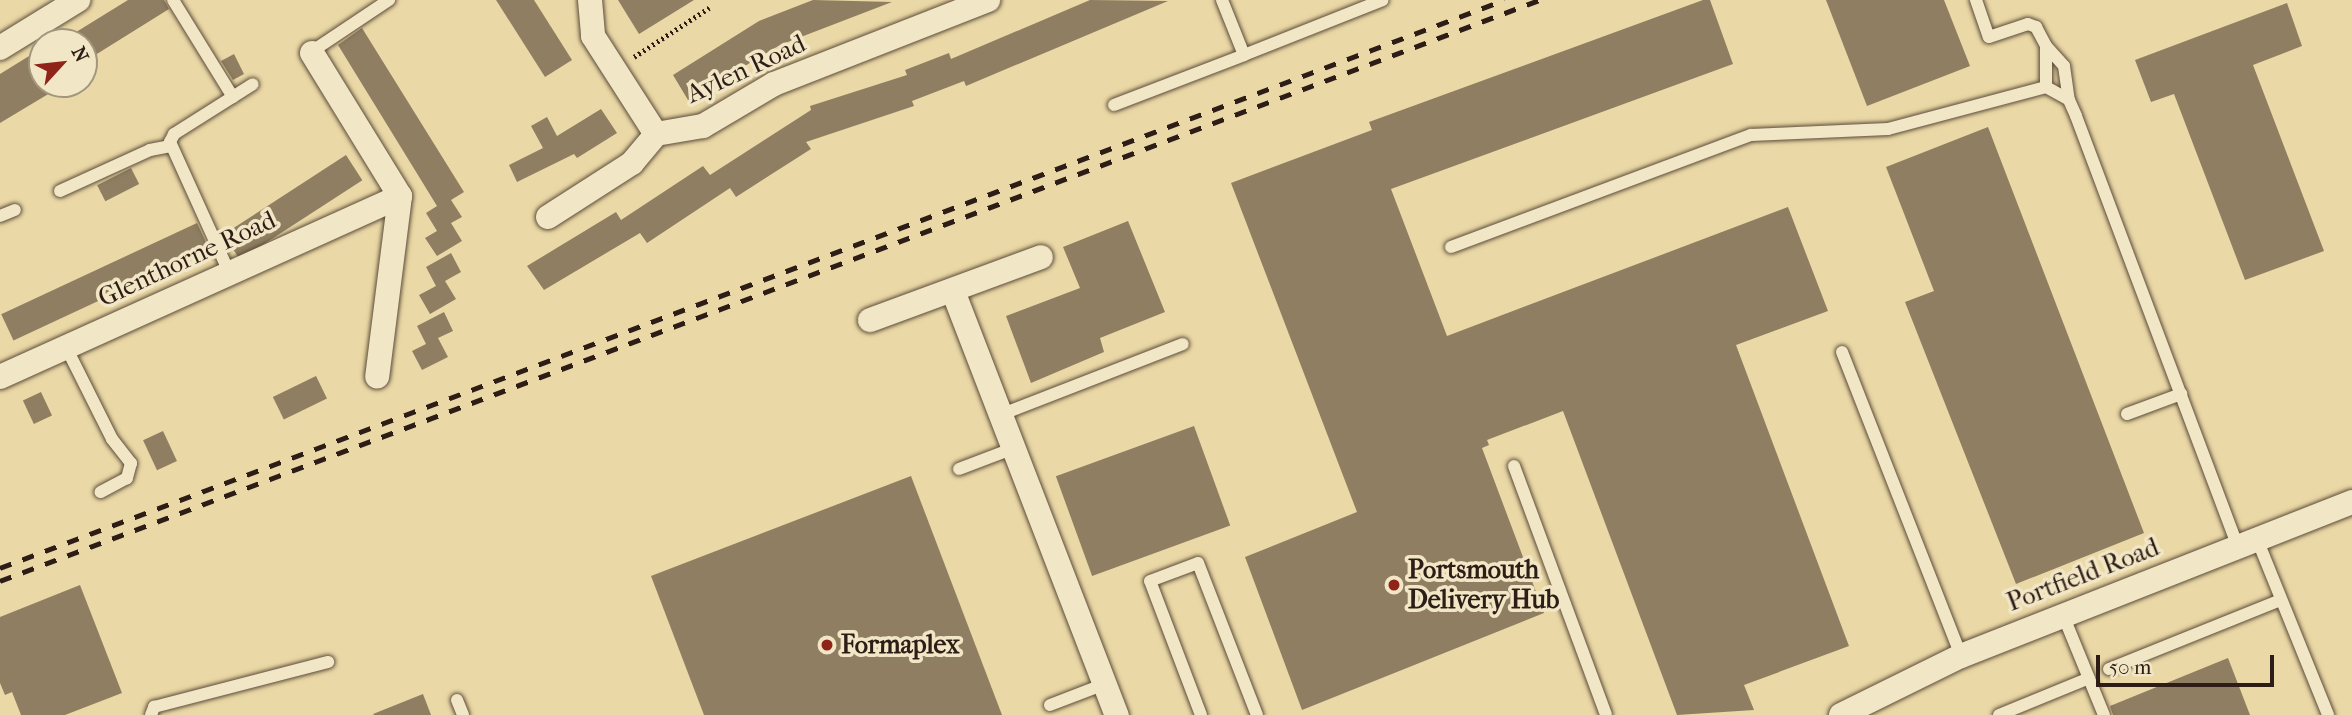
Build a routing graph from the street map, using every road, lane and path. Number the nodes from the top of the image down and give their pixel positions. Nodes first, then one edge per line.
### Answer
1 (78, 0) edge
2 (173, 0) edge
3 (389, 0) edge
4 (590, 0) edge
5 (988, 0) edge
6 (1222, 0) edge
7 (1383, 0) edge
8 (1976, 0) edge
9 (709, 8) dead end
10 (2046, 46) junction
11 (0, 48) edge
12 (312, 53) joint
13 (1244, 55) junction
14 (613, 70) junction
15 (253, 85) dead end
16 (2046, 88) junction
17 (233, 97) junction
18 (2069, 100) junction
19 (1114, 105) dead end
20 (656, 134) junction
21 (172, 146) junction
22 (60, 191) dead end
23 (400, 196) junction
24 (15, 210) dead end
25 (0, 216) edge
26 (548, 217) dead end
27 (1451, 247) dead end
28 (1041, 257) dead end
29 (229, 272) junction
30 (953, 291) junction
31 (870, 320) dead end
32 (1184, 344) dead end
33 (66, 347) junction
34 (1842, 352) dead end
35 (0, 377) edge
36 (377, 377) dead end
37 (2181, 394) junction
38 (2127, 414) dead end
39 (1000, 415) junction
40 (1014, 448) junction
41 (1514, 467) dead end
42 (959, 469) dead end
43 (101, 492) dead end
44 (2352, 502) edge
45 (2247, 543) junction
46 (2281, 600) junction
47 (2063, 615) junction
48 (1961, 656) junction
49 (328, 662) dead end
50 (2109, 669) dead end
51 (2088, 678) junction
52 (1105, 684) junction
53 (457, 700) dead end
54 (1050, 705) dead end
55 (151, 715) edge
56 (463, 715) edge
57 (1117, 715) edge
58 (1201, 715) edge
59 (1257, 715) edge
60 (1606, 715) edge
61 (1841, 715) edge
62 (1999, 715) edge
63 (2104, 715) edge
64 (2328, 715) edge

1 - 11 street
2 - 17 lane
3 - 12 lane
4 - 14 street
5 - 20 street, Aylen Road
6 - 13 lane
7 - 13 lane
8 - 10 lane
9 - 14 path
10 - 16 lane
10 - 18 lane
12 - 23 street
13 - 19 lane
14 - 20 street
15 - 17 lane
16 - 18 lane
16 - 27 lane
17 - 21 lane
18 - 37 lane
20 - 26 street
21 - 22 lane
21 - 29 lane
23 - 29 street, Glenthorne Road
23 - 36 street
24 - 25 lane
28 - 30 street
29 - 33 street, Glenthorne Road
30 - 31 street
30 - 39 street
32 - 39 lane
33 - 35 street, Glenthorne Road
33 - 43 lane
34 - 48 lane
37 - 38 lane
37 - 45 lane
39 - 40 street
40 - 42 lane
40 - 52 street
41 - 60 lane
44 - 45 street, Portfield Road
45 - 46 lane
45 - 47 street, Portfield Road
46 - 50 lane
46 - 64 lane
47 - 48 street, Portfield Road
47 - 51 lane
48 - 61 street, Portfield Road
49 - 55 lane
51 - 62 lane
51 - 63 lane
52 - 54 lane
52 - 57 street
53 - 56 lane
58 - 59 lane

